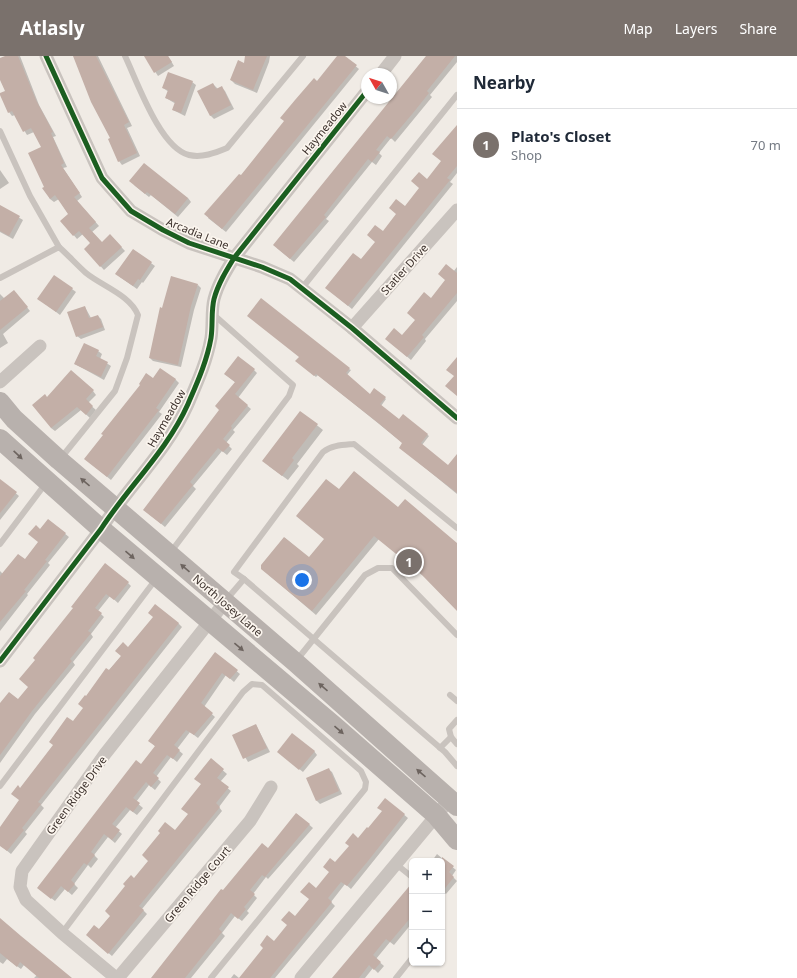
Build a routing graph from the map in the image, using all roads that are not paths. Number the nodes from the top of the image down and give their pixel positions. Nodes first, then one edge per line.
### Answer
1 (46, 56) edge
2 (126, 56) edge
3 (303, 56) edge
4 (391, 58) edge
5 (385, 68) edge
6 (457, 95) edge
7 (361, 99) edge
8 (0, 132) edge
9 (457, 210) edge
10 (59, 247) junction
11 (234, 258) junction
12 (0, 278) edge
13 (302, 288) junction
14 (213, 314) junction
15 (352, 328) junction
16 (40, 346) dead end
17 (0, 382) edge
18 (0, 402) edge
19 (457, 418) edge
20 (0, 439) edge
21 (59, 460) junction
22 (47, 482) junction
23 (115, 508) junction
24 (457, 528) edge
25 (101, 529) junction
26 (0, 544) edge
27 (169, 554) junction
28 (157, 577) junction
29 (244, 580) junction
30 (225, 602) junction
31 (209, 622) junction
32 (457, 635) edge
33 (313, 640) junction
34 (0, 661) edge
35 (295, 662) junction
36 (450, 695) dead end
37 (457, 701) edge
38 (457, 720) edge
39 (451, 737) junction
40 (457, 744) edge
41 (440, 748) junction
42 (457, 766) edge
43 (0, 786) edge
44 (271, 787) dead end
45 (454, 800) edge
46 (436, 815) junction
47 (457, 840) edge
48 (396, 864) junction
49 (409, 875) edge
50 (62, 933) junction
51 (409, 962) edge
52 (117, 978) edge
53 (211, 978) edge
54 (301, 978) edge
55 (396, 978) edge

1 - 11 street, Arcadia Lane
2 - 3 lane
4 - 5 street
6 - 13 lane
7 - 11 street, Haymeadow
8 - 10 lane
9 - 15 street, Statler Drive
10 - 12 lane
10 - 21 lane
11 - 13 street, Arcadia Lane
11 - 14 street, Haymeadow
13 - 15 street, Arcadia Lane
14 - 23 street, Haymeadow
14 - 27 lane
15 - 19 street, Arcadia Lane
16 - 17 street
18 - 21 main road, North Josey Lane
20 -> 22 main road
23 -> 21 main road, North Josey Lane
22 - 25 main road
22 - 26 lane
23 - 25 street, Haymeadow
23 - 27 main road, North Josey Lane
24 - 29 lane
25 -> 28 main road
25 - 34 street, Haymeadow
30 -> 27 main road, North Josey Lane
28 - 31 main road
28 - 43 lane
29 - 30 lane
29 - 33 lane
30 - 31 street, Green Ridge Drive
30 - 35 main road, North Josey Lane
31 -> 46 main road
31 - 50 street, Green Ridge Drive
32 - 33 lane
33 - 35 lane
33 - 41 lane
45 -> 35 main road, North Josey Lane
36 - 37 lane
38 - 39 lane
39 - 40 lane
39 - 41 lane
41 - 42 lane
44 - 52 street, Green Ridge Court
45 - 46 street
46 - 47 main road
46 - 48 street
48 - 49 lane
48 - 54 street
50 - 52 street, Green Ridge Drive
50 - 53 lane
51 - 55 lane

